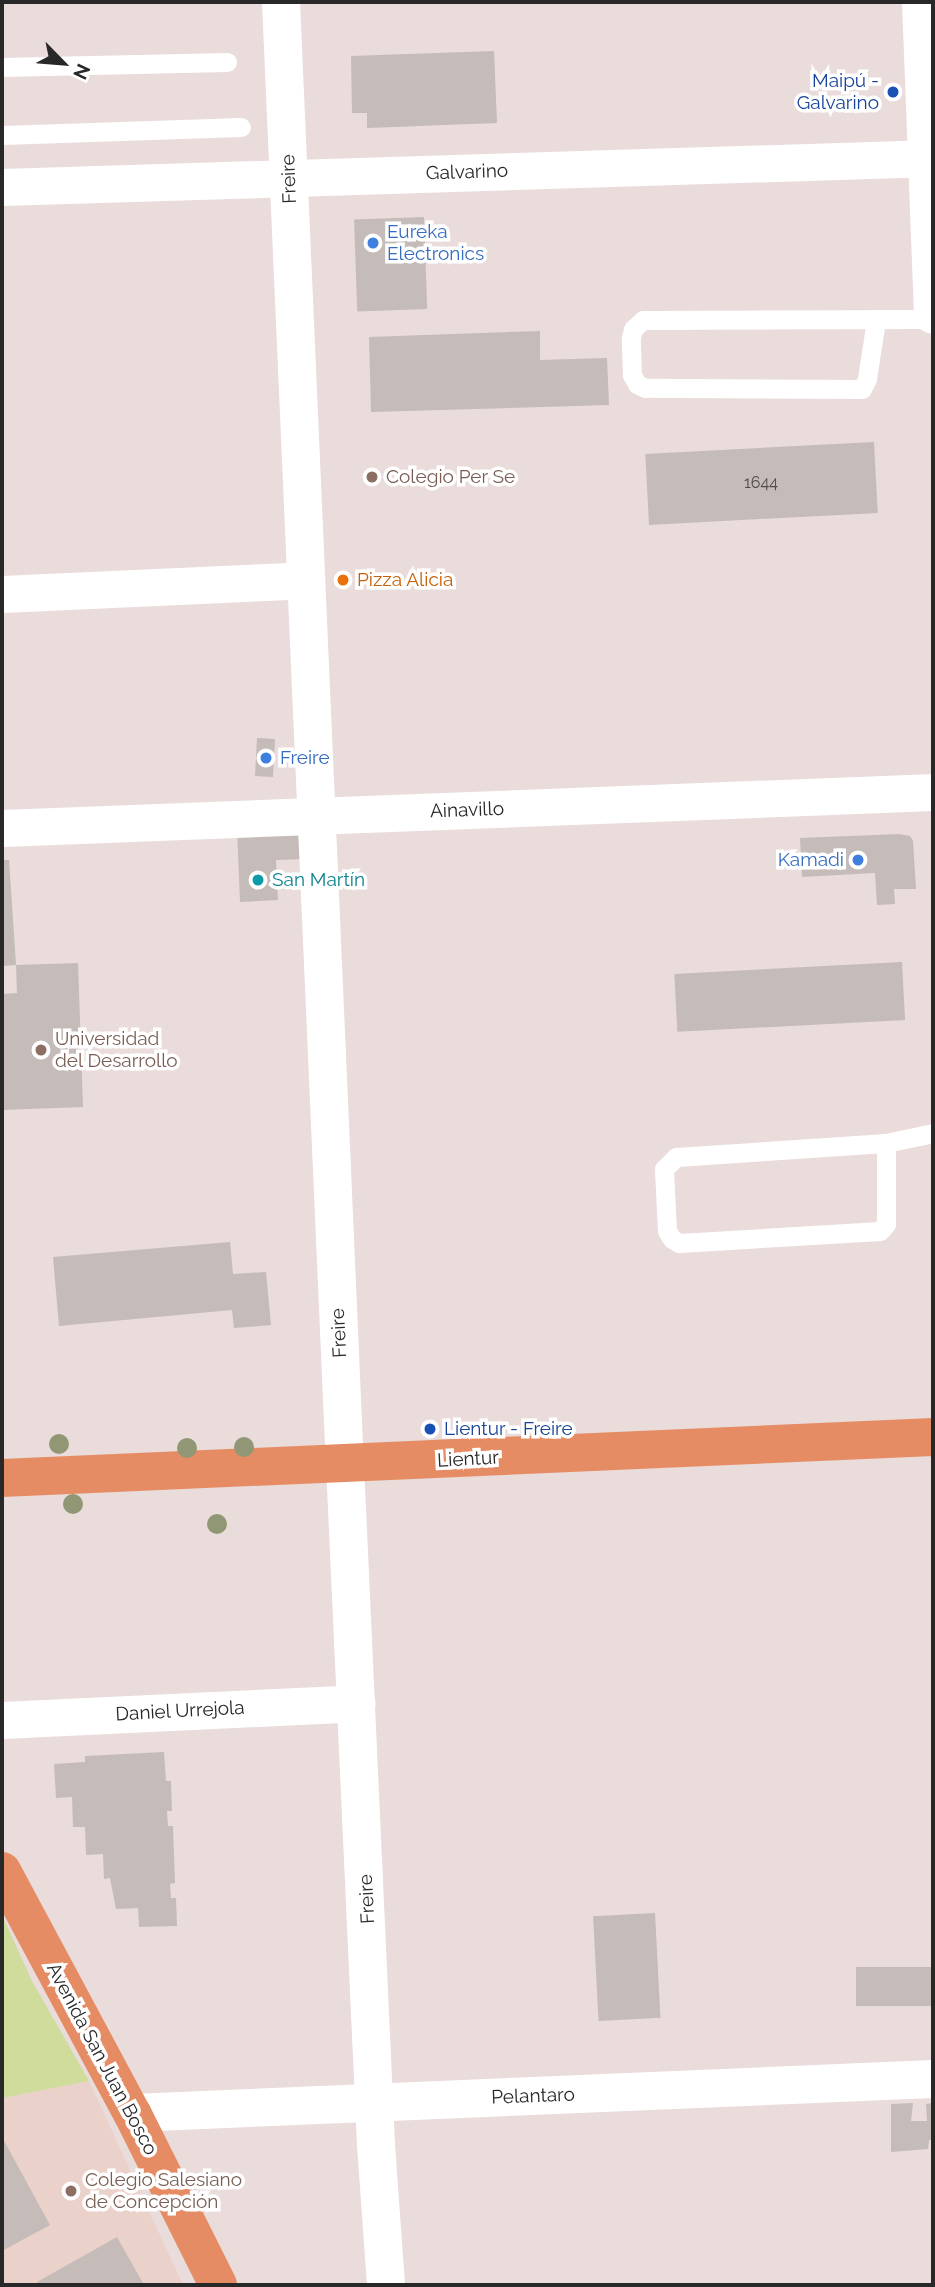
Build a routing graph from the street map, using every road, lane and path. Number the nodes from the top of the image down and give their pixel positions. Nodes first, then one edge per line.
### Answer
1 (281, 2) edge
2 (921, 2) edge
3 (227, 62) dead end
4 (2, 67) edge
5 (241, 127) dead end
6 (2, 135) edge
7 (930, 158) edge
8 (289, 178) junction
9 (2, 187) edge
10 (933, 317) edge
11 (876, 320) junction
12 (306, 580) junction
13 (2, 594) edge
14 (933, 792) edge
15 (316, 816) junction
16 (2, 828) edge
17 (933, 1133) edge
18 (886, 1143) junction
19 (933, 1437) edge
20 (345, 1465) junction
21 (2, 1478) edge
22 (357, 1703) junction
23 (2, 1720) edge
24 (2, 1871) edge
25 (933, 2080) edge
26 (377, 2103) junction
27 (132, 2113) junction
28 (218, 2285) edge
29 (386, 2285) edge

1 - 8 main road, Freire
2 - 7 main road
3 - 4 lane
5 - 6 lane
7 - 8 street, Galvarino
7 - 10 main road
8 - 9 street, Galvarino
8 - 12 main road, Freire
10 - 11 lane
11 - 11 lane
12 - 13 street
12 - 15 main road, Freire
14 - 15 street, Ainavillo
15 - 16 street, Ainavillo
15 - 20 main road, Freire
17 - 18 lane
18 - 18 lane
19 - 20 main road, Lientur
20 - 21 main road, Lientur
20 - 22 main road, Freire
22 - 23 street, Daniel Urrejola
22 - 26 main road, Freire
24 - 27 main road, Avenida San Juan Bosco
25 - 26 main road, Pelantaro
26 - 27 main road, Pelantaro
26 - 29 main road, Freire
27 - 28 main road, Avenida San Juan Bosco

